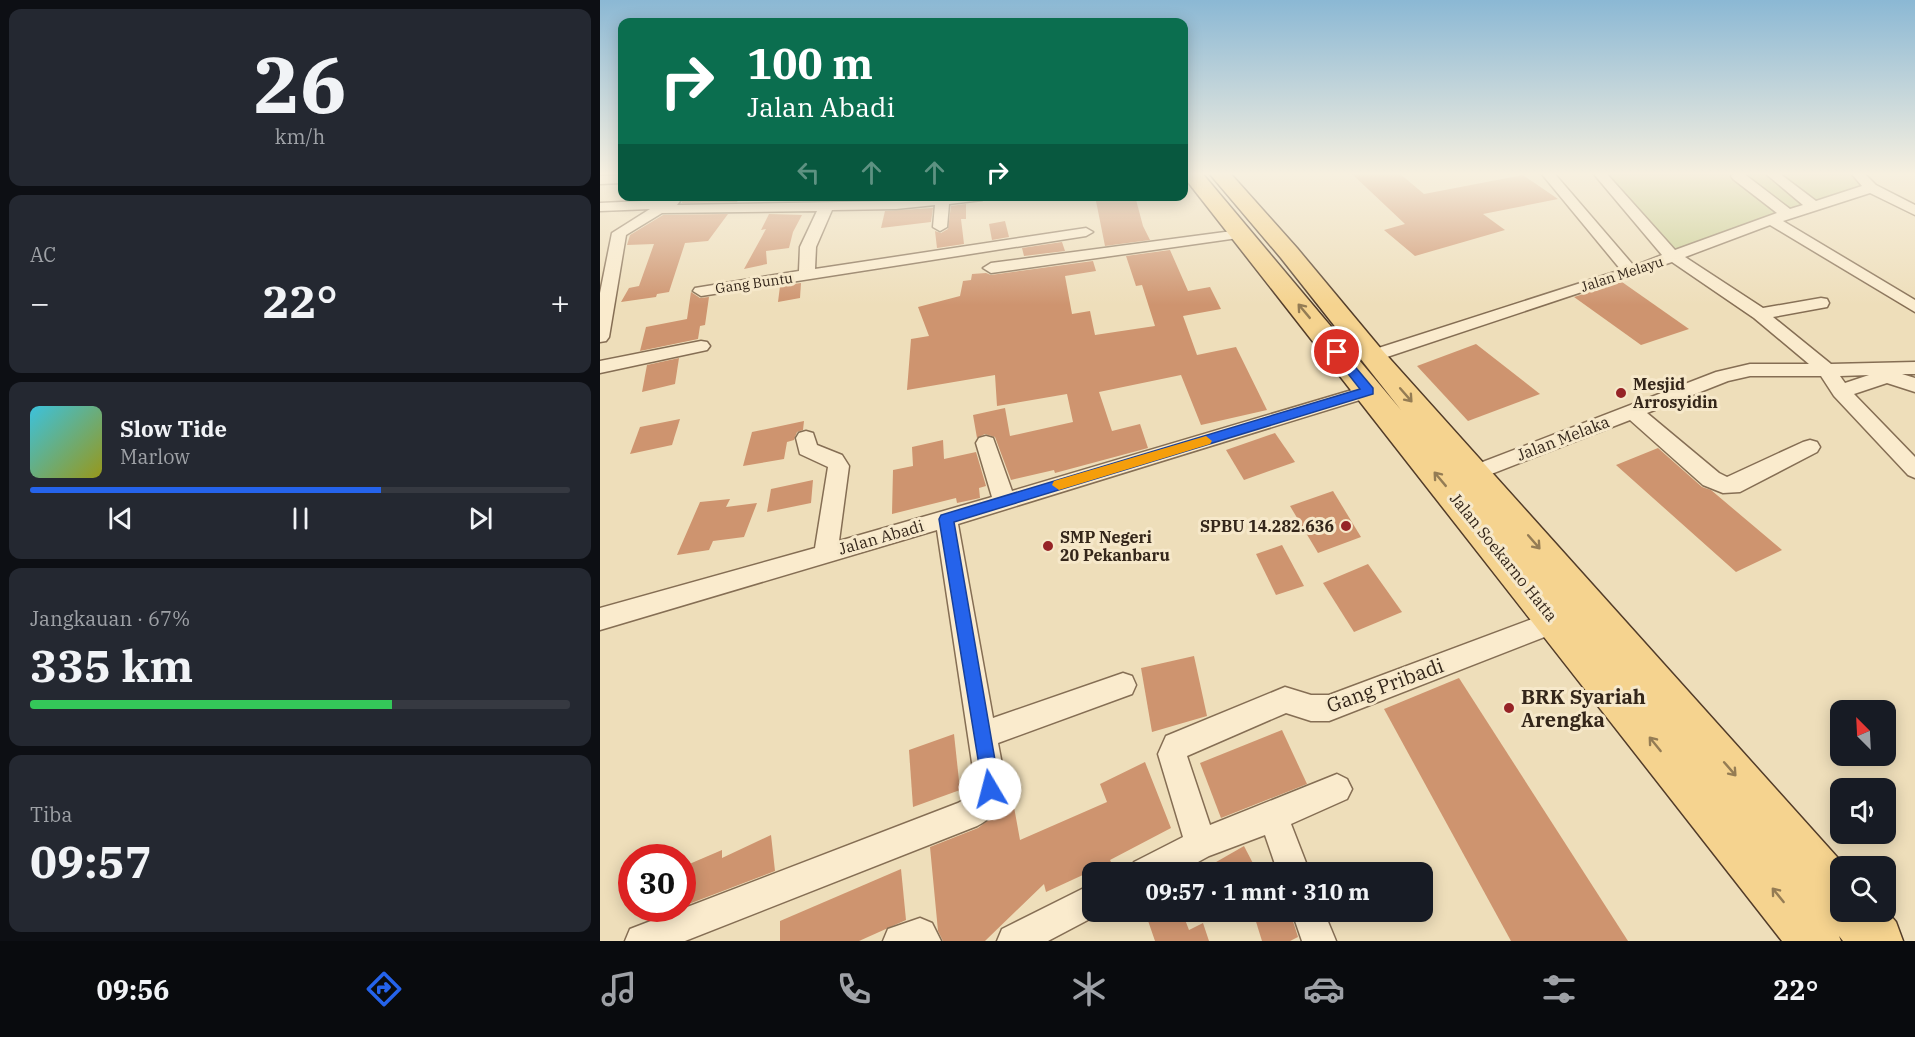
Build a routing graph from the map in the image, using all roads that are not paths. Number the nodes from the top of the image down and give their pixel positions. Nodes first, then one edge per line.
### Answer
1 (645, 217) edge
2 (822, 217) edge
3 (941, 217) edge
4 (1228, 217) edge
5 (1247, 217) edge
6 (1584, 217) edge
7 (1636, 217) edge
8 (1779, 217) edge
9 (1771, 220) junction
10 (629, 226) junction
11 (940, 228) dead end
12 (600, 230) edge
13 (1086, 232) dead end
14 (1240, 234) junction
15 (1674, 256) junction
16 (991, 268) dead end
17 (1631, 272) junction
18 (807, 275) junction
19 (1915, 285) edge
20 (604, 291) edge
21 (701, 291) dead end
22 (1893, 294) junction
23 (1821, 303) dead end
24 (1915, 308) edge
25 (1760, 314) junction
26 (600, 337) edge
27 (701, 346) dead end
28 (600, 367) edge
29 (1915, 368) edge
30 (1827, 370) junction
31 (1370, 373) junction
32 (1915, 386) edge
33 (1841, 392) junction
34 (1633, 412) junction
35 (807, 438) dead end
36 (986, 443) dead end
37 (1810, 447) dead end
38 (1906, 448) edge
39 (1915, 470) edge
40 (1474, 473) junction
41 (1004, 501) junction
42 (946, 519) junction
43 (825, 554) junction
44 (600, 619) edge
45 (1556, 621) junction
46 (1123, 685) dead end
47 (1647, 704) junction
48 (983, 735) junction
49 (1337, 789) dead end
50 (1273, 817) junction
51 (1201, 844) junction
52 (1166, 862) edge
53 (1290, 862) edge
54 (1830, 888) edge
55 (1082, 905) edge
56 (1312, 922) edge
57 (1861, 922) edge
58 (642, 941) edge
59 (900, 941) edge
60 (924, 941) edge
61 (1014, 941) edge
62 (1319, 941) edge
63 (1815, 941) edge
64 (1877, 941) edge

1 - 10 street
2 - 18 street, Gang Buntu
3 - 11 street
4 - 14 main road, Jalan Soekarno Hatta
5 - 31 main road, Jalan Soekarno Hatta
6 - 17 street
7 - 15 street
8 - 9 street, Jalan Melayu
9 - 15 street, Jalan Melayu
9 - 22 street
10 - 12 street
10 - 20 street
13 - 18 street
14 - 16 street
31 -> 14 main road, Jalan Soekarno Hatta
15 - 17 street, Jalan Melayu
15 - 25 street
17 - 31 street, Jalan Melayu
18 - 21 street, Gang Buntu
19 - 22 street
20 - 26 street
22 - 24 street
23 - 25 street
25 - 30 street
27 - 28 street
29 - 30 street, Jalan Melaka
30 - 33 street
30 - 34 street, Jalan Melaka
31 -> 40 main road, Jalan Soekarno Hatta
31 - 41 street, Jalan Abadi
45 -> 31 main road, Jalan Soekarno Hatta
32 - 33 street
33 - 38 street
34 - 37 street
34 - 40 street, Jalan Melaka
35 - 43 street
36 - 41 street
38 - 39 street
40 -> 47 main road, Jalan Soekarno Hatta
41 - 42 street, Jalan Abadi
42 - 43 street, Jalan Abadi
42 - 48 street
43 - 44 street, Jalan Abadi
45 - 47 main road, Jalan Soekarno Hatta
45 - 51 street, Gang Pribadi
46 - 48 street
47 -> 54 main road, Jalan Soekarno Hatta
63 -> 47 main road, Jalan Soekarno Hatta
48 - 58 street
49 - 50 street
50 - 51 street
50 - 53 street
51 - 52 street
55 - 61 street
56 - 62 street
57 - 64 main road
59 - 60 street

